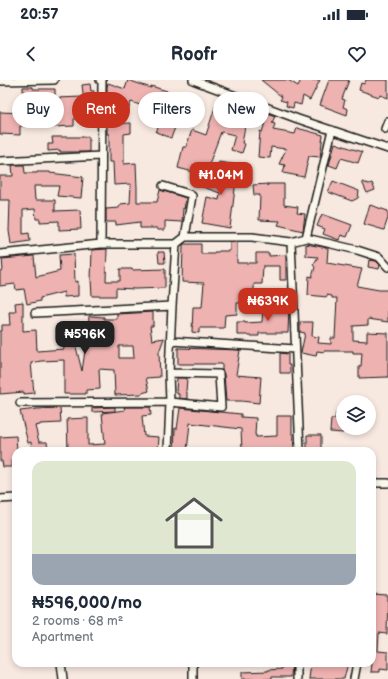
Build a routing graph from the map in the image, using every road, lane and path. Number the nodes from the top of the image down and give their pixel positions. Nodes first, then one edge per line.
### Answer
1 (54, 80) edge
2 (100, 80) edge
3 (193, 80) edge
4 (0, 82) edge
5 (388, 121) edge
6 (385, 129) dead end
7 (332, 130) junction
8 (388, 149) edge
9 (101, 156) junction
10 (0, 161) edge
11 (163, 186) dead end
12 (185, 236) junction
13 (306, 238) junction
14 (291, 242) junction
15 (101, 244) junction
16 (176, 244) junction
17 (0, 254) edge
18 (388, 267) edge
19 (172, 306) junction
20 (35, 313) dead end
21 (171, 341) junction
22 (295, 348) junction
23 (170, 373) junction
24 (170, 402) junction
25 (20, 403) dead end
26 (168, 447) edge
27 (300, 447) edge
28 (376, 483) edge
29 (388, 483) edge
30 (12, 498) edge
31 (0, 499) edge
32 (62, 667) edge
33 (193, 667) edge
34 (297, 667) edge
35 (356, 667) edge
36 (63, 679) edge
37 (193, 679) edge
38 (297, 679) edge
39 (354, 679) edge

1 - 4 street
2 - 9 street
3 - 7 street
5 - 6 street
7 - 8 street
7 - 13 street
9 - 10 street
9 - 15 street
11 - 12 street
12 - 14 street
12 - 16 street
13 - 14 street
13 - 18 street
14 - 22 street
15 - 16 street
15 - 17 street
16 - 19 street
19 - 20 street
19 - 21 street
21 - 22 street
21 - 23 street
22 - 27 street
23 - 24 street
23 - 24 street
24 - 25 street
24 - 26 street
28 - 29 street
30 - 31 street
32 - 36 street
33 - 37 street
34 - 38 street
35 - 39 street

